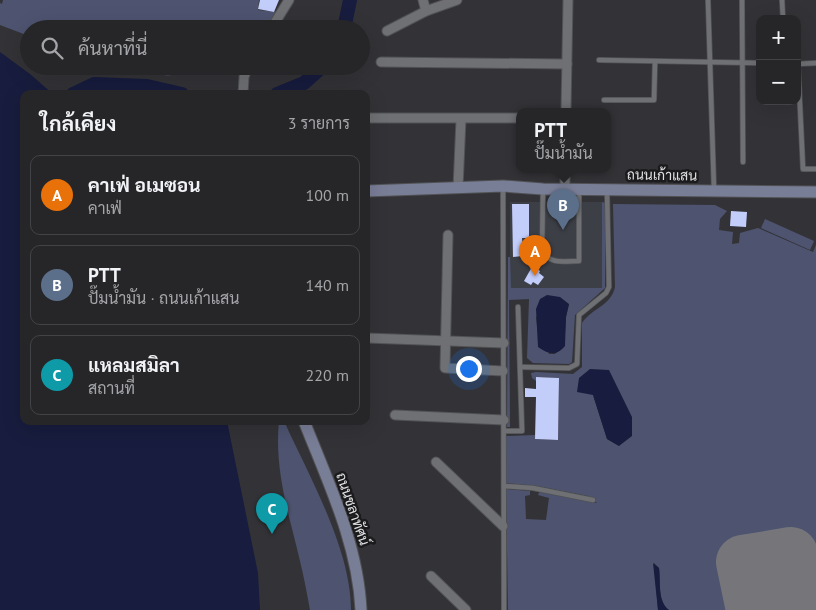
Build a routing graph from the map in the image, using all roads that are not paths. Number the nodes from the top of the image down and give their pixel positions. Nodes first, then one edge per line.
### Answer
1 (289, 0) edge
2 (423, 0) edge
3 (457, 0) edge
4 (568, 0) edge
5 (708, 0) edge
6 (742, 0) edge
7 (781, 0) edge
8 (426, 11) junction
9 (783, 15) edge
10 (277, 20) edge
11 (388, 30) dead end
12 (599, 60) dead end
13 (709, 61) junction
14 (381, 62) dead end
15 (655, 62) junction
16 (743, 62) junction
17 (756, 63) edge
18 (816, 63) edge
19 (567, 64) junction
20 (801, 64) edge
21 (245, 75) edge
22 (244, 90) edge
23 (604, 100) dead end
24 (800, 105) edge
25 (566, 108) edge
26 (370, 118) edge
27 (516, 118) edge
28 (460, 119) junction
29 (743, 162) dead end
30 (816, 169) edge
31 (565, 173) edge
32 (370, 184) edge
33 (503, 186) junction
34 (453, 188) junction
35 (543, 189) junction
36 (565, 189) junction
37 (579, 189) junction
38 (607, 189) junction
39 (714, 190) junction
40 (370, 191) edge
41 (816, 192) edge
42 (448, 235) dead end
43 (518, 307) dead end
44 (370, 338) edge
45 (445, 340) junction
46 (504, 343) junction
47 (520, 367) junction
48 (504, 370) junction
49 (395, 415) dead end
50 (504, 420) junction
51 (306, 425) edge
52 (504, 431) junction
53 (436, 462) dead end
54 (504, 486) junction
55 (593, 500) dead end
56 (504, 526) junction
57 (431, 576) dead end
58 (361, 610) edge
59 (466, 610) edge
60 (504, 610) edge

1 - 10 street
2 - 8 street
3 - 8 street
4 - 19 street
5 - 13 lane
6 - 16 lane
7 - 9 lane
8 - 11 street
12 - 15 lane
13 - 15 lane
13 - 16 lane
13 - 39 lane
14 - 19 street
15 - 23 lane
16 - 17 lane
16 - 29 lane
18 - 20 lane
19 - 25 street
21 - 22 street
24 - 30 lane
26 - 28 street
27 - 28 street
28 - 34 street
31 - 36 street
32 - 34 main road, ถนนเก้าแสน
33 - 34 main road, ถนนเก้าแสน
33 - 35 main road, ถนนเก้าแสน
33 - 46 lane
34 - 40 main road, ถนนเก้าแสน
35 - 36 main road, ถนนเก้าแสน
35 - 37 lane
36 - 37 main road, ถนนเก้าแสน
37 - 38 main road, ถนนเก้าแสน
38 - 39 main road, ถนนเก้าแสน
38 - 47 lane
39 - 41 main road, ถนนเก้าแสน
42 - 45 street
43 - 47 lane
44 - 45 street
45 - 46 street
45 - 48 street
46 - 48 lane
47 - 52 lane
48 - 50 lane
49 - 50 street
50 - 52 lane
51 - 58 main road, ถนนชลาทัศน์
52 - 54 lane
53 - 56 street
54 - 55 lane
54 - 56 lane
56 - 60 lane
57 - 59 street

